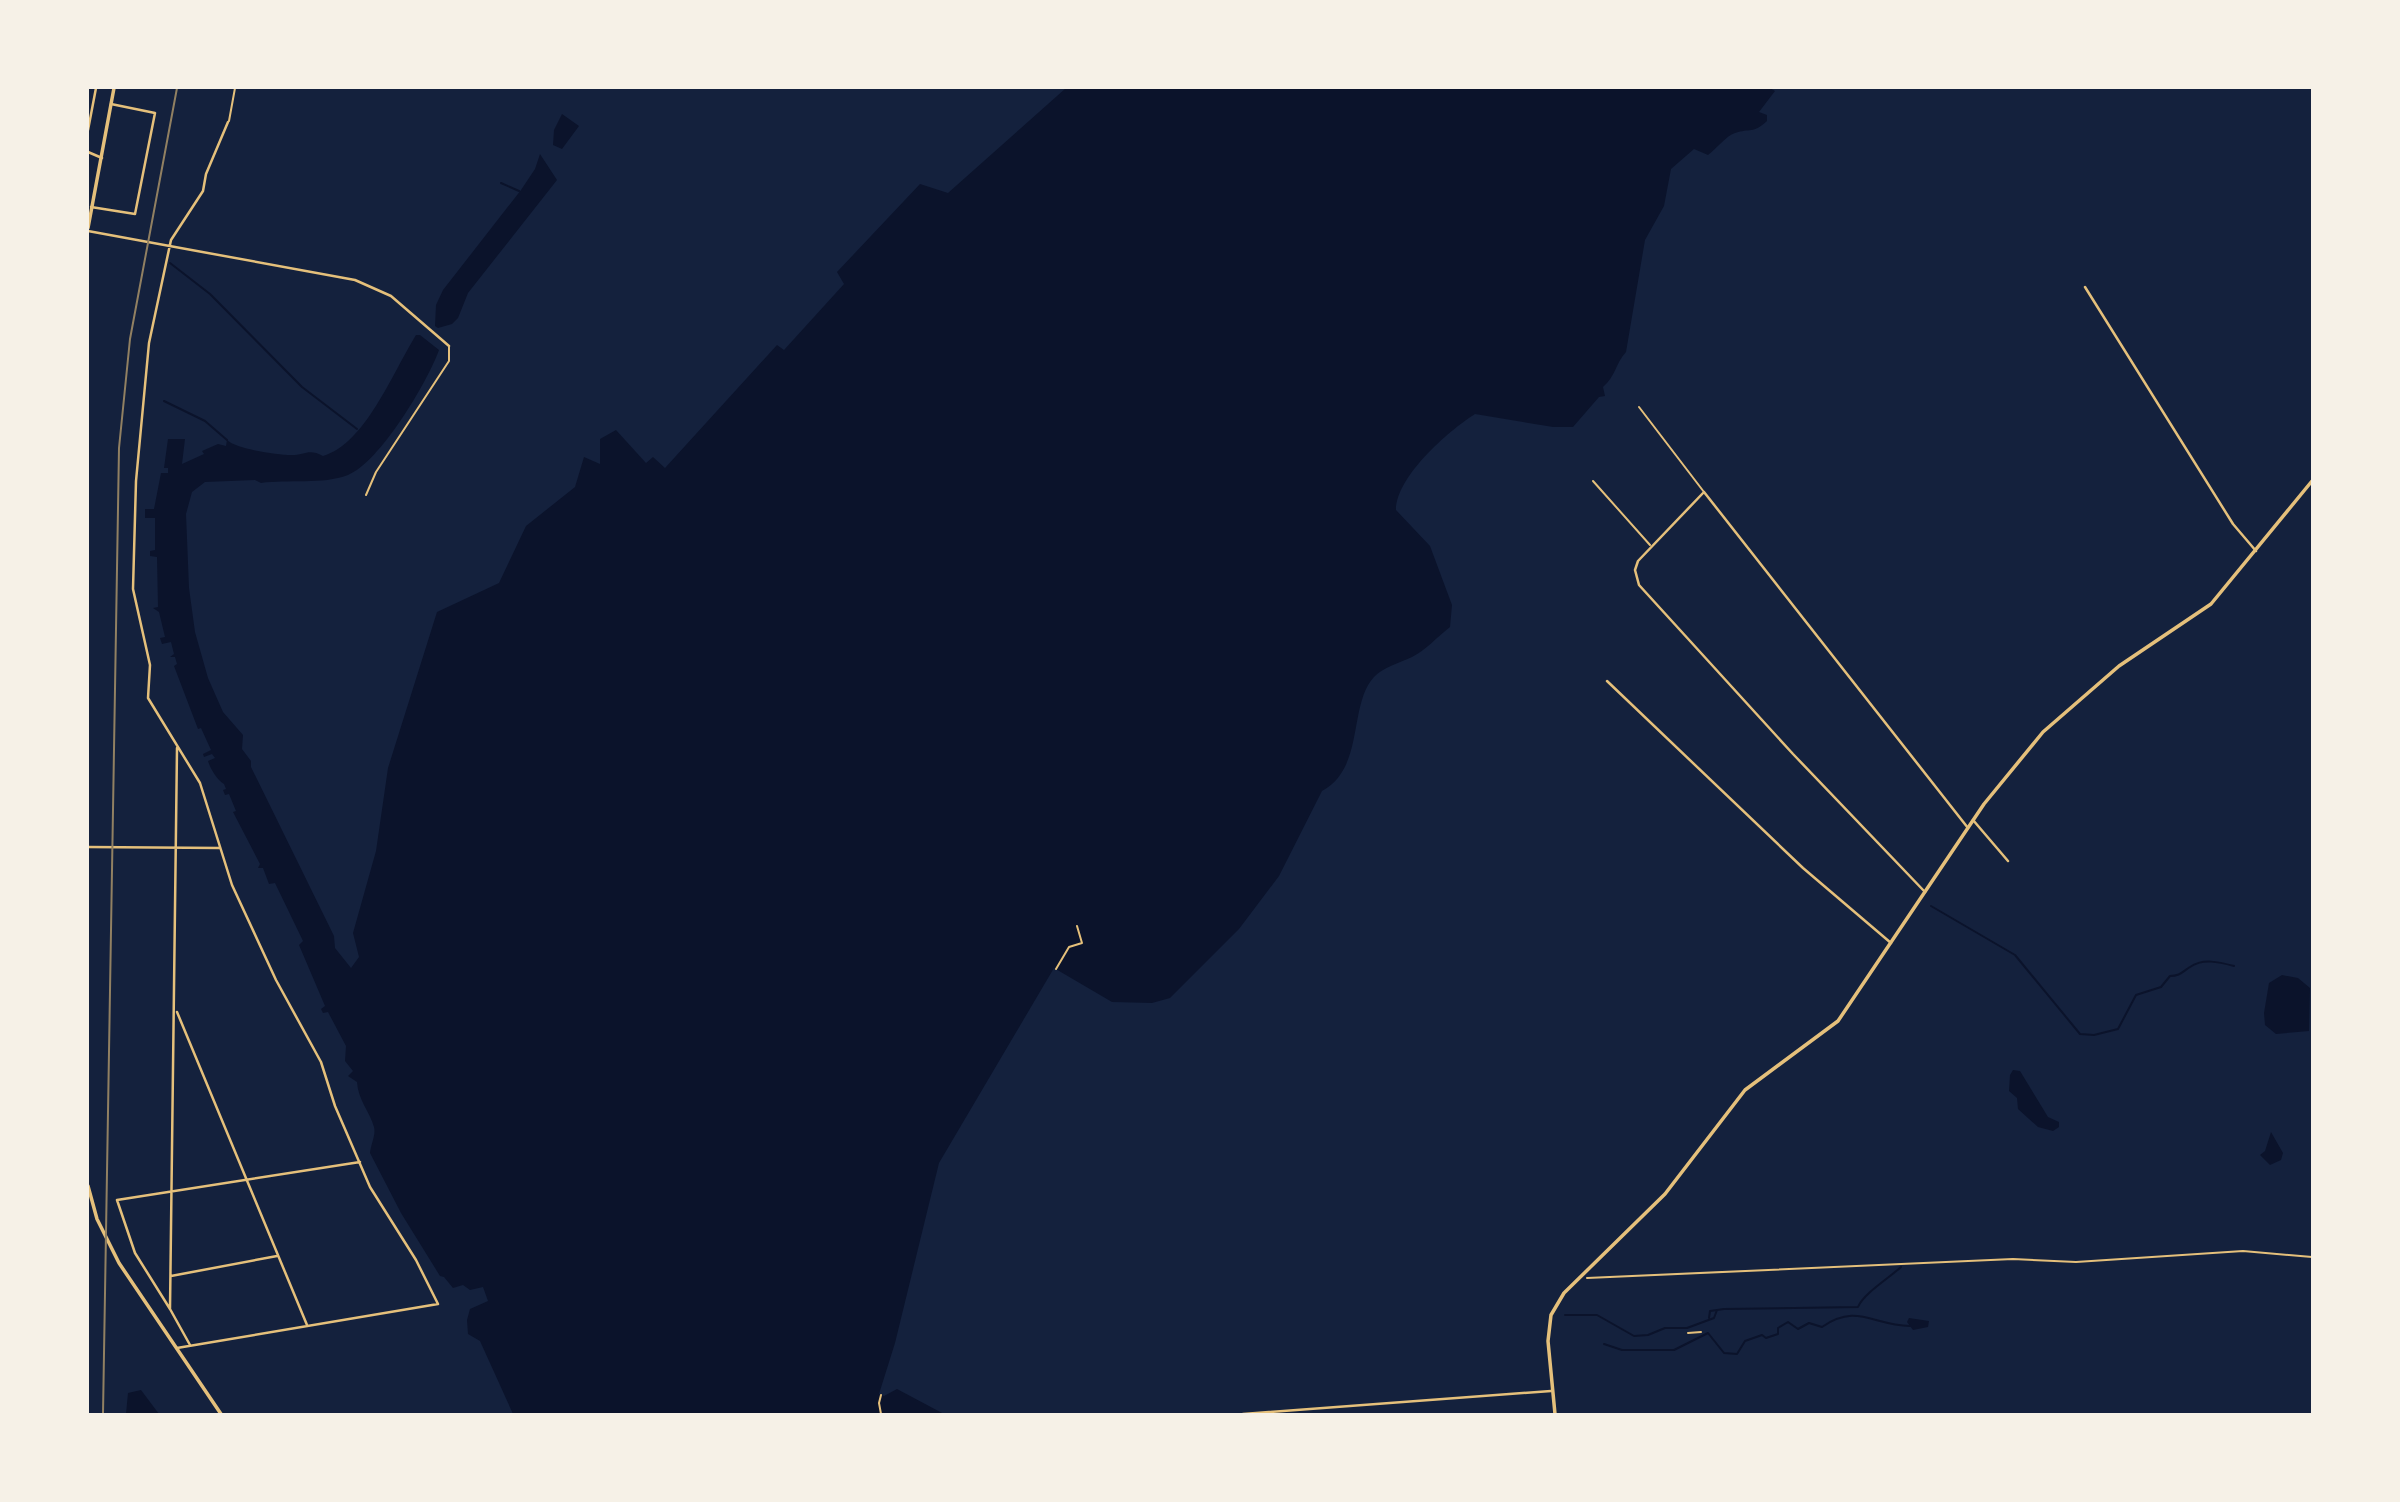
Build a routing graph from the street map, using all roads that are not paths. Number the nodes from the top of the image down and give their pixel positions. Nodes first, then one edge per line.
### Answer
1 (96, 88) edge
2 (114, 88) edge
3 (235, 88) edge
4 (111, 104) junction
5 (228, 122) joint
6 (88, 130) edge
7 (88, 152) edge
8 (102, 158) junction
9 (91, 207) junction
10 (88, 230) edge
11 (169, 245) junction
12 (2085, 287) dead end
13 (449, 346) joint
14 (1639, 407) dead end
15 (1593, 481) dead end
16 (2312, 481) edge
17 (1704, 492) junction
18 (366, 495) dead end
19 (1651, 546) junction
20 (2256, 551) junction
21 (1607, 681) dead end
22 (177, 746) junction
23 (1973, 820) junction
24 (1968, 828) junction
25 (88, 847) edge
26 (177, 848) junction
27 (220, 848) junction
28 (2008, 861) dead end
29 (1925, 892) junction
30 (1891, 943) junction
31 (176, 1005) junction
32 (360, 1162) junction
33 (246, 1180) junction
34 (88, 1186) edge
35 (171, 1192) junction
36 (277, 1256) junction
37 (171, 1276) junction
38 (170, 1309) junction
39 (307, 1325) junction
40 (190, 1345) junction
41 (177, 1348) junction
42 (1551, 1391) junction
43 (221, 1415) edge
44 (1243, 1415) edge
45 (1555, 1415) edge

1 - 6 street
2 - 4 street
3 - 5 lane
4 - 8 street
4 - 9 street
5 - 11 street
7 - 8 street
8 - 9 street
9 - 10 street
10 - 11 street
11 - 13 street
11 - 22 street
12 - 20 street
13 - 18 lane
14 - 17 lane
15 - 19 lane
16 - 20 street
17 - 19 street
17 - 24 street
19 - 29 street
20 - 23 street
21 - 30 street
22 - 26 street
22 - 27 street
23 - 24 street
23 - 28 street
24 - 29 street
25 - 26 street
26 - 27 street
26 - 31 street
27 - 32 street
29 - 30 street
30 - 42 street
31 - 33 street
31 - 35 street
32 - 33 street
32 - 39 street
33 - 35 street
33 - 36 street
34 - 41 street
35 - 37 street
35 - 38 street
36 - 37 street
36 - 39 street
37 - 38 street
38 - 40 street
39 - 40 street
40 - 41 street
41 - 43 street
42 - 44 street
42 - 45 street

